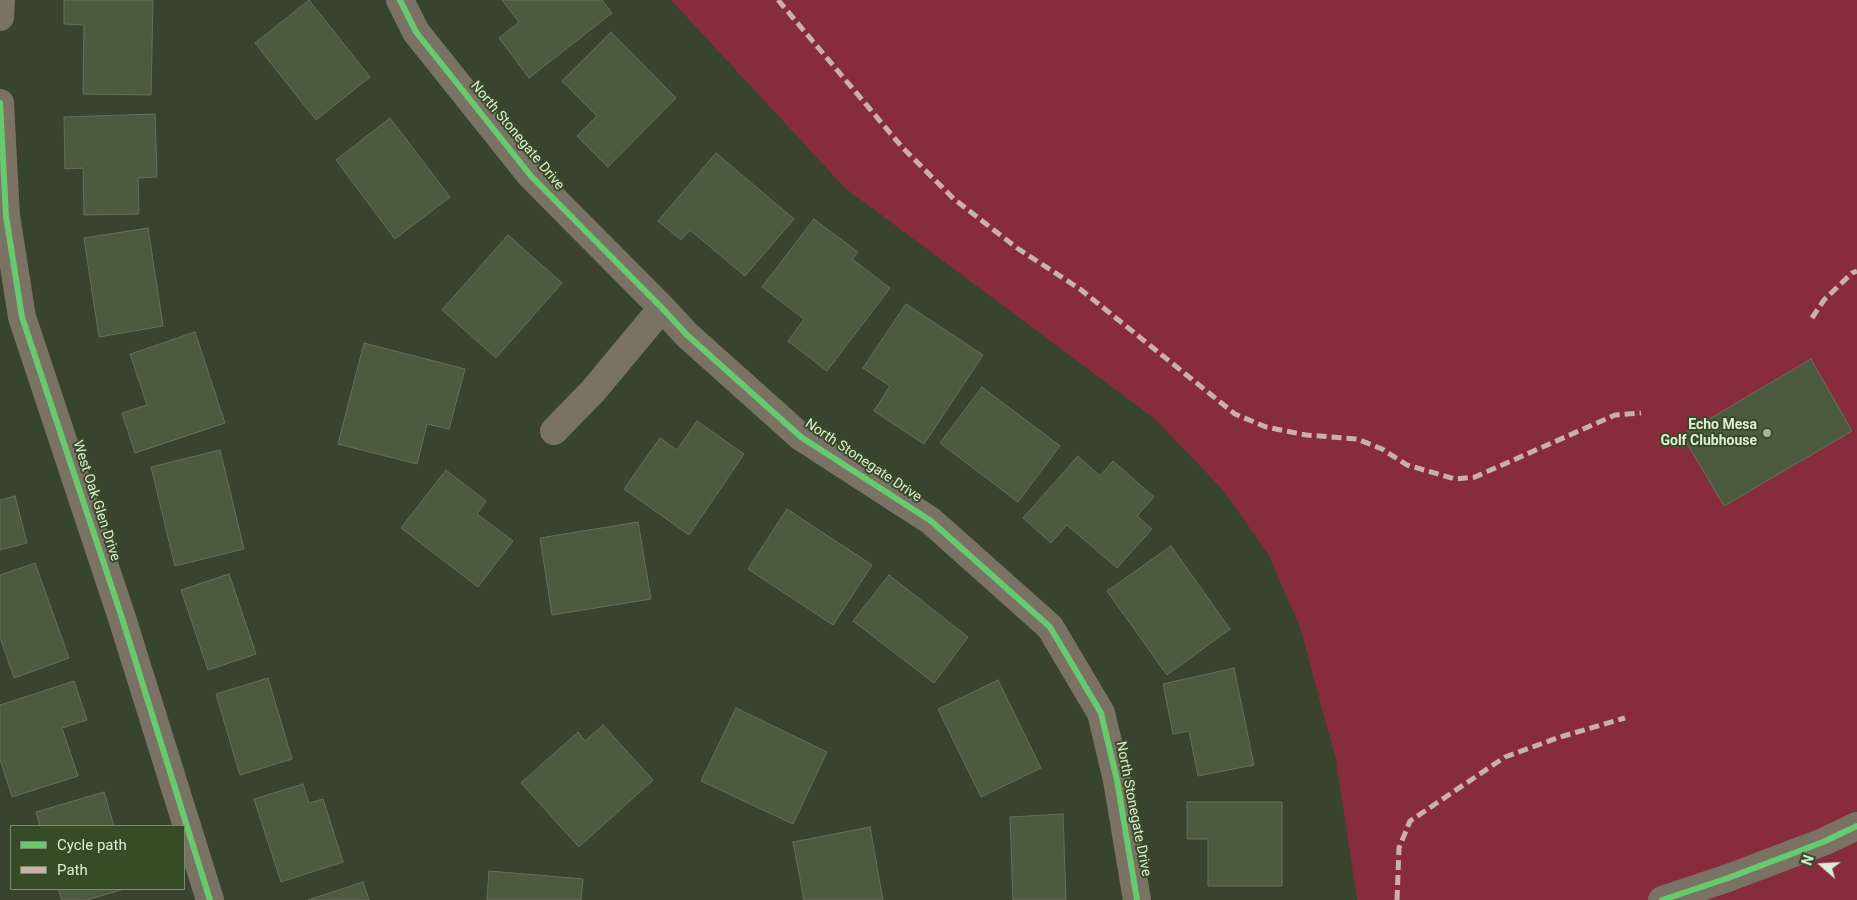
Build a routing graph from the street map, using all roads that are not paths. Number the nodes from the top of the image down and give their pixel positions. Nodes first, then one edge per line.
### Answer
1 (1, 0) edge
2 (400, 0) edge
3 (0, 17) edge
4 (0, 103) edge
5 (662, 308) junction
6 (554, 431) dead end
7 (1857, 826) edge
8 (210, 900) edge
9 (1136, 900) edge
10 (1662, 900) edge

1 - 3 street
2 - 5 street, North Stonegate Drive
4 - 8 street, West Oak Glen Drive
5 - 6 street
5 - 9 street, North Stonegate Drive
7 - 10 street

